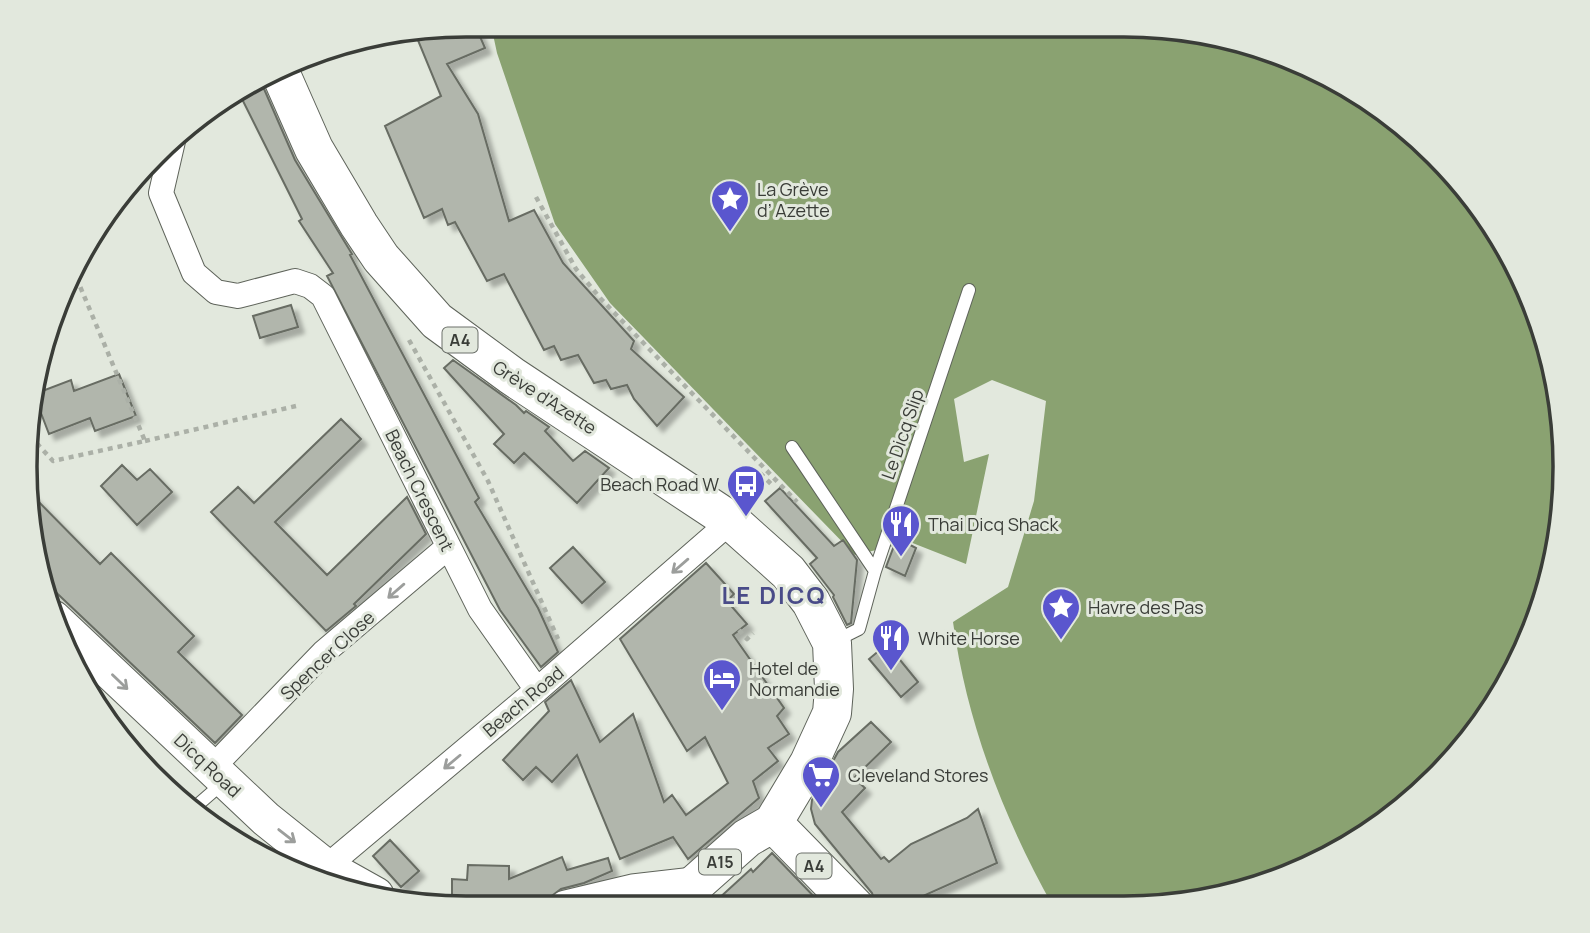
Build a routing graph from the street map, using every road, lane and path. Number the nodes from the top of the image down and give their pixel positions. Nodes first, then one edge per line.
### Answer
1 (283, 78) edge
2 (169, 157) edge
3 (536, 197) dead end
4 (78, 282) edge
5 (969, 290) dead end
6 (405, 333) dead end
7 (296, 406) dead end
8 (145, 441) junction
9 (38, 444) edge
10 (792, 447) dead end
11 (775, 480) junction
12 (797, 502) dead end
13 (728, 518) junction
14 (448, 547) junction
15 (875, 571) junction
16 (739, 630) dead end
17 (752, 633) dead end
18 (71, 635) edge
19 (846, 636) junction
20 (572, 660) junction
21 (537, 690) junction
22 (218, 776) junction
23 (199, 802) edge
24 (773, 823) junction
25 (314, 868) edge
26 (322, 871) edge
27 (617, 896) edge
28 (662, 896) edge
29 (694, 896) edge
30 (844, 896) edge

1 - 13 main road, Grève d'Azette / A4
2 - 14 street, Beach Crescent
3 - 11 path
4 - 8 path
5 - 15 lane, Le Dicq Slip
6 - 20 path
7 - 8 path
8 - 9 path
10 - 15 lane
11 - 12 path
11 - 13 path
13 - 19 main road, Grève d'Azette / A4
13 -> 20 street, Beach Road
14 - 21 street, Beach Crescent
14 -> 22 street, Spencer Close
15 - 19 lane, Le Dicq Slip
16 - 17 path
18 -> 22 main road, Dicq Road
19 - 24 main road, Grève d'Azette / A4
20 - 21 street, Beach Road
21 -> 26 street, Beach Road
22 - 23 lane
22 -> 25 main road, Dicq Road
24 - 29 main road, A15
24 - 30 main road, A4
27 - 28 main road

